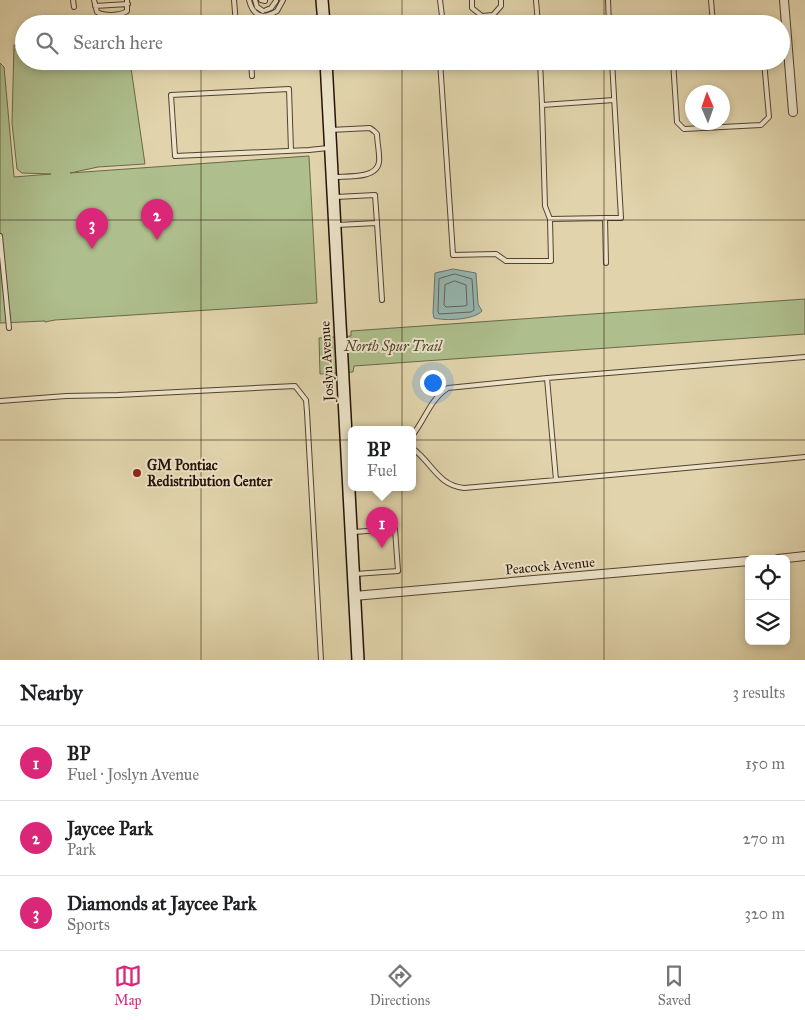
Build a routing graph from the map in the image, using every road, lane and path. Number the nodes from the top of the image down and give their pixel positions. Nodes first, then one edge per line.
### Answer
1 (73, 0) edge
2 (94, 0) edge
3 (234, 0) edge
4 (249, 0) edge
5 (255, 0) edge
6 (276, 0) edge
7 (283, 0) edge
8 (322, 0) edge
9 (440, 0) edge
10 (472, 0) edge
11 (501, 0) edge
12 (536, 0) edge
13 (608, 0) edge
14 (711, 0) edge
15 (264, 1) edge
16 (783, 1) edge
17 (128, 2) edge
18 (95, 6) junction
19 (74, 7) dead end
20 (235, 15) edge
21 (258, 15) edge
22 (267, 15) edge
23 (321, 15) edge
24 (442, 15) edge
25 (481, 15) edge
26 (493, 15) edge
27 (537, 15) edge
28 (609, 15) edge
29 (712, 15) edge
30 (784, 15) edge
31 (252, 70) edge
32 (327, 70) edge
33 (441, 70) edge
34 (540, 70) edge
35 (612, 70) edge
36 (674, 70) edge
37 (765, 70) edge
38 (788, 70) edge
39 (252, 76) dead end
40 (614, 100) junction
41 (542, 105) junction
42 (793, 112) dead end
43 (330, 130) junction
44 (330, 148) junction
45 (291, 150) junction
46 (332, 177) junction
47 (333, 197) junction
48 (605, 218) junction
49 (550, 219) junction
50 (377, 223) junction
51 (335, 226) junction
52 (0, 236) edge
53 (606, 263) dead end
54 (2, 275) edge
55 (382, 300) dead end
56 (9, 328) dead end
57 (805, 357) edge
58 (547, 378) junction
59 (0, 401) edge
60 (416, 431) edge
61 (348, 435) edge
62 (416, 452) edge
63 (805, 457) edge
64 (556, 480) junction
65 (350, 491) edge
66 (350, 532) junction
67 (805, 556) edge
68 (790, 558) edge
69 (745, 561) edge
70 (353, 574) junction
71 (354, 596) junction
72 (321, 660) edge
73 (358, 660) edge

1 - 19 lane
2 - 18 lane
3 - 20 lane
4 - 21 lane
5 - 6 lane
6 - 15 lane
7 - 22 lane
8 - 23 main road
9 - 24 lane
10 - 25 lane
11 - 26 lane
12 - 27 lane
13 - 28 lane
14 - 29 lane
16 - 30 street
17 - 18 lane
17 - 18 lane
31 - 39 lane
32 - 43 main road, Joslyn Avenue
33 - 49 lane
34 - 41 lane
35 - 40 lane
36 - 37 lane
38 - 42 street
40 - 41 lane
40 - 48 lane
41 - 49 lane
43 - 44 main road, Joslyn Avenue
43 - 46 lane
44 - 45 lane
44 - 46 main road, Joslyn Avenue
45 - 45 lane
46 - 47 main road, Joslyn Avenue
47 - 50 lane
47 - 51 main road, Joslyn Avenue
48 - 49 lane
48 - 53 lane
50 - 51 lane
50 - 55 lane
51 - 61 main road, Joslyn Avenue
52 - 54 lane
54 - 56 lane
57 - 58 lane
58 - 60 lane
58 - 64 lane
59 - 72 lane
62 - 64 lane
63 - 64 lane
65 - 66 main road, Joslyn Avenue
66 - 70 main road, Joslyn Avenue
66 - 70 lane
67 - 68 street
69 - 71 street, Peacock Avenue
70 - 71 main road, Joslyn Avenue
71 - 73 main road, Joslyn Avenue

